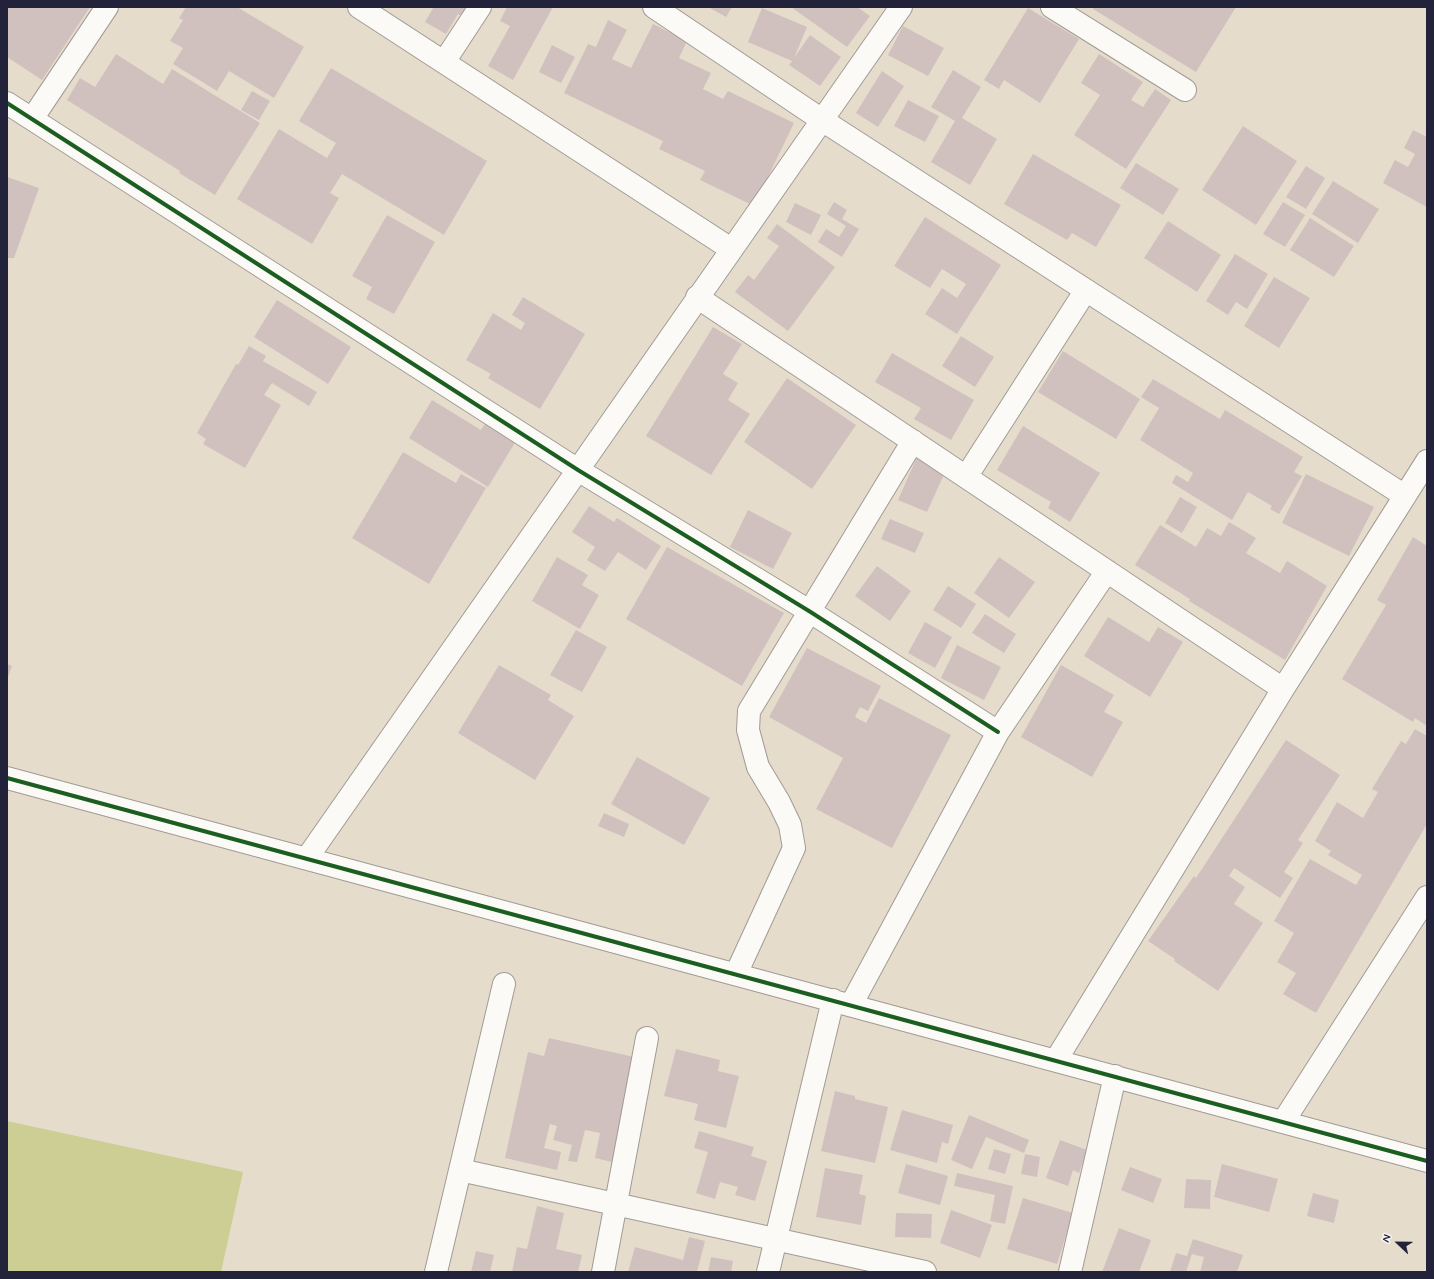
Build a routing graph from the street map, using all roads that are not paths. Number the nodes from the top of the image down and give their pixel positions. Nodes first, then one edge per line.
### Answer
1 (107, 7) edge
2 (359, 7) edge
3 (480, 7) edge
4 (654, 7) edge
5 (901, 7) edge
6 (1052, 7) edge
7 (444, 62) junction
8 (1185, 90) dead end
9 (7, 103) edge
10 (32, 119) junction
11 (822, 120) junction
12 (731, 249) junction
13 (1086, 290) junction
14 (697, 297) junction
15 (913, 441) junction
16 (1427, 461) edge
17 (578, 470) junction
18 (966, 477) junction
19 (1405, 496) junction
20 (1107, 571) junction
21 (810, 610) junction
22 (1283, 688) junction
23 (998, 732) junction
24 (7, 778) edge
25 (307, 858) junction
26 (1427, 897) edge
27 (736, 974) junction
28 (504, 984) dead end
29 (842, 1003) junction
30 (647, 1038) dead end
31 (1056, 1060) junction
32 (1115, 1076) junction
33 (1283, 1122) junction
34 (1427, 1161) edge
35 (460, 1170) junction
36 (616, 1204) junction
37 (776, 1239) junction
38 (436, 1272) edge
39 (603, 1272) edge
40 (768, 1272) edge
41 (925, 1272) edge
42 (1070, 1272) edge

1 - 10 street
2 - 7 street
3 - 7 street
4 - 11 street
5 - 11 street
6 - 8 street
7 - 12 street
9 - 10 street
10 - 17 street
11 - 12 street
11 - 13 street
12 - 14 street
13 - 18 street
13 - 19 street
14 - 15 street
14 - 17 street
15 - 18 street
15 - 21 street
16 - 19 street
17 - 21 street
17 - 25 street
18 - 20 street
19 - 22 street
20 - 22 street
20 - 23 street
21 - 23 street
21 - 27 street
22 - 31 street
23 - 29 street
24 - 25 street
25 - 27 street
26 - 33 street
27 - 29 street
28 - 35 street
29 - 31 street
29 - 37 street
30 - 36 street
31 - 32 street
32 - 33 street
32 - 42 street
33 - 34 street
35 - 36 street
35 - 38 street
36 - 37 street
36 - 39 street
37 - 40 street
37 - 41 street

